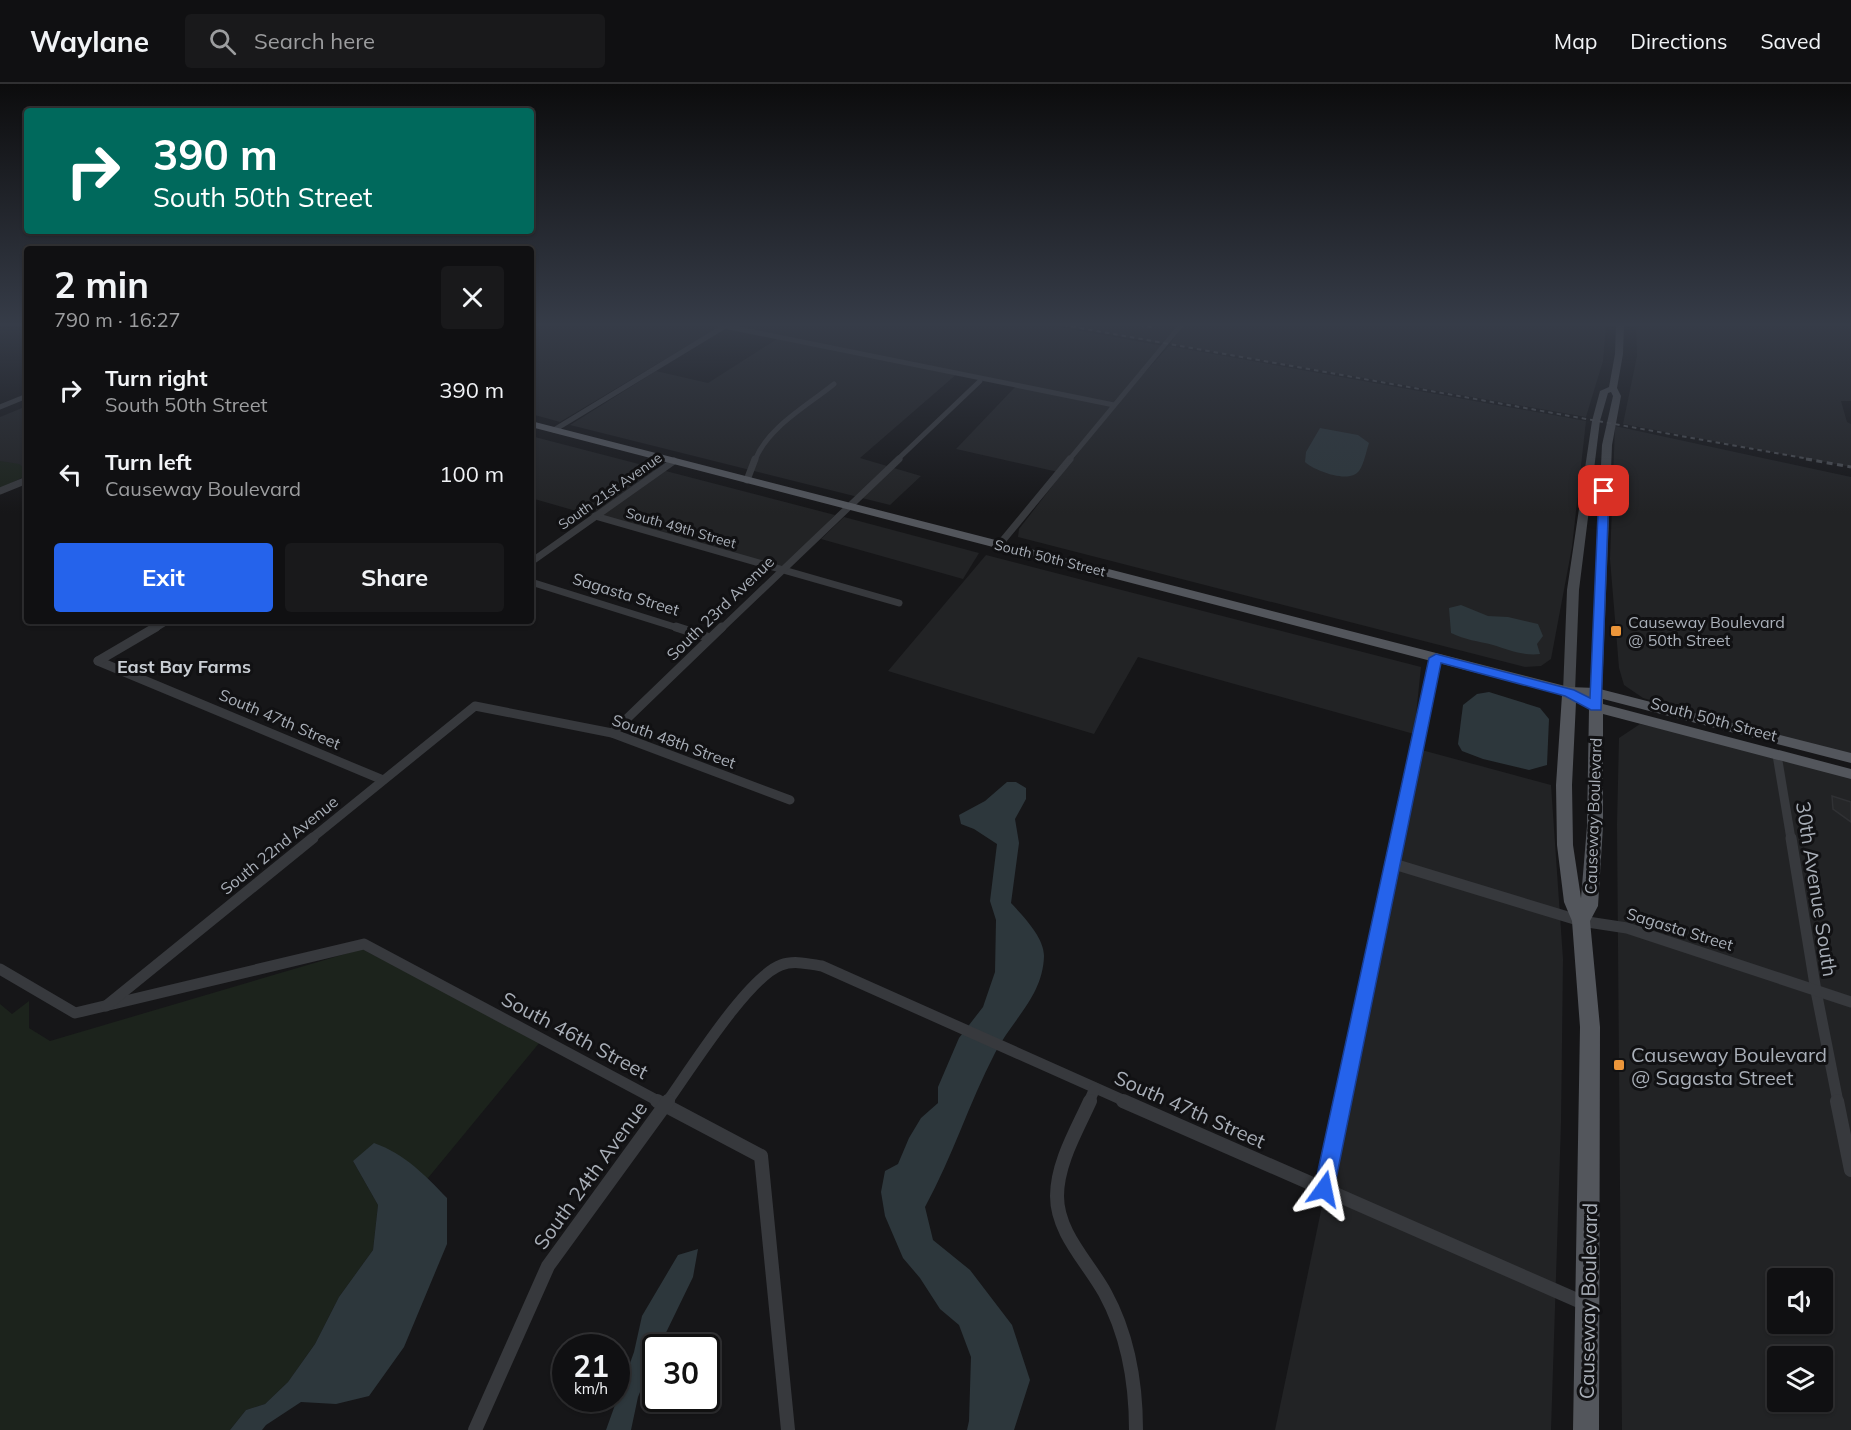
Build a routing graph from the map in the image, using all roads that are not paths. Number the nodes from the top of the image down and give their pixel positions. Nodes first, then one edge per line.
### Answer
1 (622, 388) edge
2 (829, 388) edge
3 (973, 388) edge
4 (1029, 388) edge
5 (1128, 388) edge
6 (1613, 388) joint
7 (24, 399) edge
8 (1114, 405) junction
9 (0, 409) edge
10 (534, 425) edge
11 (554, 430) junction
12 (674, 461) junction
13 (1588, 475) junction
14 (747, 480) junction
15 (24, 481) edge
16 (0, 491) edge
17 (849, 506) junction
18 (595, 516) junction
19 (1602, 528) junction
20 (999, 545) junction
21 (534, 559) edge
22 (782, 570) junction
23 (534, 583) edge
24 (899, 603) dead end
25 (162, 624) edge
26 (710, 638) junction
27 (1436, 658) junction
28 (1569, 693) junction
29 (1596, 700) junction
30 (475, 706) joint
31 (612, 733) junction
32 (1777, 755) junction
33 (1851, 758) edge
34 (1851, 774) edge
35 (383, 780) junction
36 (790, 800) dead end
37 (1394, 864) junction
38 (1581, 921) junction
39 (775, 966) joint
40 (0, 969) edge
41 (1816, 991) junction
42 (1851, 1002) edge
43 (104, 1008) junction
44 (1095, 1088) junction
45 (665, 1106) junction
46 (1851, 1170) edge
47 (1324, 1189) junction
48 (1588, 1305) junction
49 (475, 1430) edge
50 (788, 1430) edge
51 (1136, 1430) edge
52 (1586, 1430) edge

1 - 11 street
2 - 14 street
3 - 17 street, South 23rd Avenue
4 - 8 street
5 - 8 street
6 - 13 main road, Causeway Boulevard
6 - 19 main road, Causeway Boulevard
7 - 9 street
8 - 20 street
10 - 11 main road, South 50th Street
11 - 12 main road, South 50th Street
12 - 14 main road, South 50th Street
12 - 18 street, South 21st Avenue
13 - 19 main road
13 - 28 main road, Causeway Boulevard
14 - 17 main road, South 50th Street
15 - 16 street
17 - 20 main road, South 50th Street
17 - 22 street, South 23rd Avenue
18 - 21 street, South 21st Avenue
18 - 22 street, South 49th Street
19 - 29 main road, Causeway Boulevard
20 - 27 main road, South 50th Street
22 - 24 street, South 49th Street
22 - 26 street, South 23rd Avenue
23 - 26 street, Sagasta Street
25 - 35 street, South 47th Street
26 - 31 street, South 23rd Avenue
27 - 28 main road, South 50th Street
27 - 37 street
28 - 29 main road, South 50th Street
28 - 38 main road, Causeway Boulevard
29 - 32 main road, South 50th Street
29 - 33 main road, South 50th Street
29 - 38 main road, Causeway Boulevard
30 - 31 street, South 48th Street
30 - 35 street, South 22nd Avenue
31 - 36 street, South 48th Street
32 - 34 main road, South 50th Street
32 - 41 street, 30th Avenue South
35 - 43 street, South 22nd Avenue
37 - 38 street, Sagasta Street
37 - 47 street
38 - 41 street, Sagasta Street
38 - 48 main road, Causeway Boulevard
39 - 44 street, South 47th Street
39 - 45 street, South 24th Avenue
40 - 43 street, South 46th Street
41 - 42 street, Sagasta Street
41 - 46 street, 30th Avenue South
43 - 45 street, South 46th Street
44 - 47 street, South 47th Street
44 - 51 street
45 - 49 street, South 24th Avenue
45 - 50 street, South 46th Street
47 - 48 street, South 47th Street
48 - 52 main road, Causeway Boulevard

